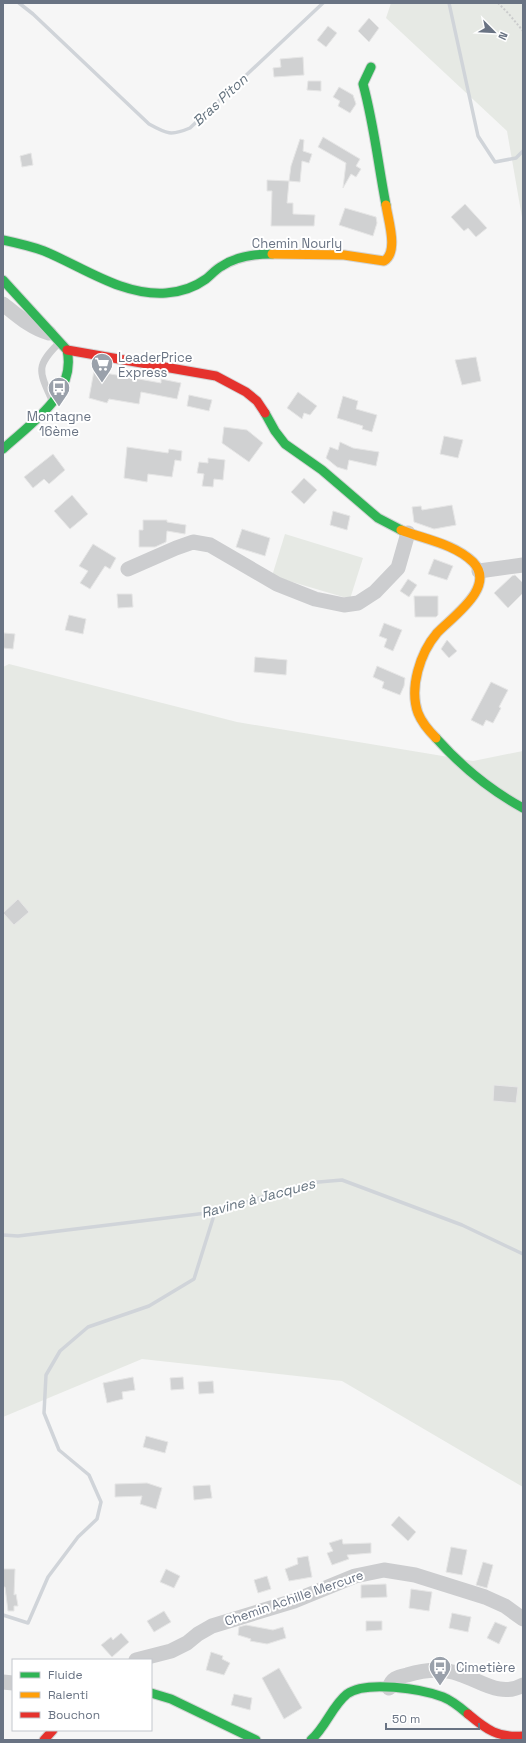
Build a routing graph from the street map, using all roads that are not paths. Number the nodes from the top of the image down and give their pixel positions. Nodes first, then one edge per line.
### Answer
1 (371, 67) dead end
2 (3, 240) edge
3 (3, 280) edge
4 (3, 304) edge
5 (57, 338) junction
6 (67, 350) junction
7 (53, 402) junction
8 (3, 449) edge
9 (408, 533) junction
10 (523, 565) edge
11 (128, 569) dead end
12 (479, 571) junction
13 (523, 808) edge
14 (523, 1619) edge
15 (140, 1659) edge
16 (523, 1685) edge
17 (389, 1688) junction
18 (152, 1693) edge
19 (52, 1731) edge
20 (523, 1736) edge
21 (44, 1740) edge
22 (256, 1740) edge
23 (310, 1740) edge

1 - 2 street, Chemin Nourly
3 - 5 street
4 - 5 street
5 - 6 street
5 - 7 lane
6 - 7 street
6 - 9 street
7 - 8 street
9 - 11 street
9 - 12 street
10 - 12 street
12 - 13 street
14 - 15 street, Chemin Achille Mercure
16 - 17 street
17 - 20 street
17 - 23 street
18 - 22 street
19 - 21 street

